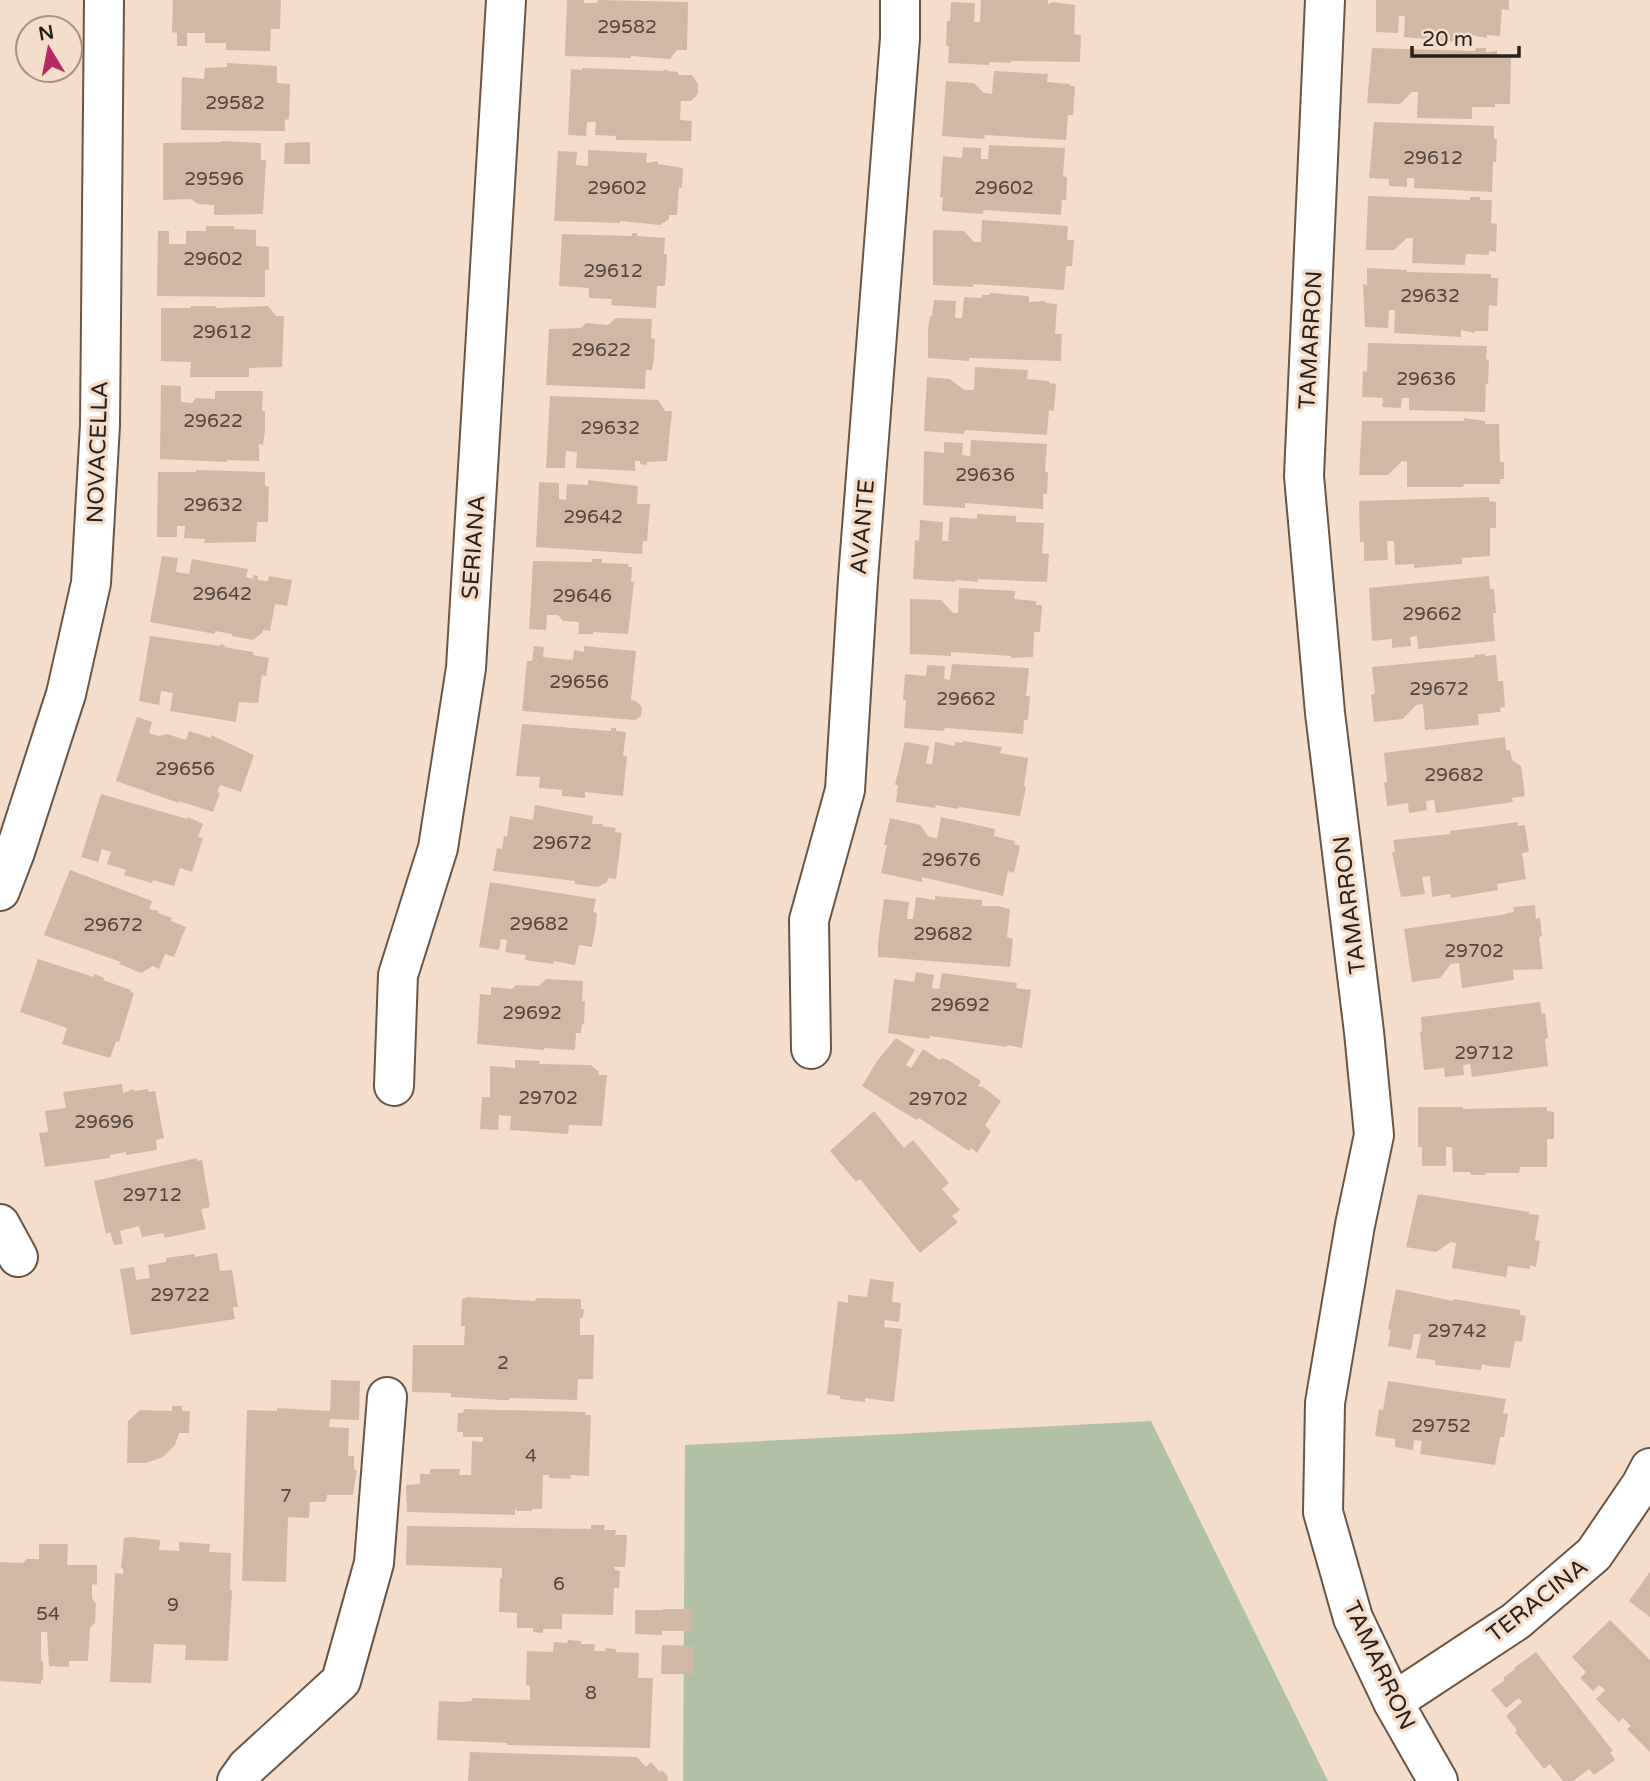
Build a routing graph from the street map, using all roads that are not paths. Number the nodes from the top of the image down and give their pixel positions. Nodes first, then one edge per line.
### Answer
1 (104, 0) edge
2 (506, 0) edge
3 (900, 0) edge
4 (1325, 0) edge
5 (0, 891) edge
6 (811, 1049) dead end
7 (394, 1086) dead end
8 (0, 1224) edge
9 (18, 1257) dead end
10 (387, 1397) dead end
11 (1650, 1468) edge
12 (1393, 1702) junction
13 (237, 1781) edge
14 (1438, 1781) edge

1 - 5 street, NOVACELLA
2 - 7 street, SERIANA
3 - 6 street, AVANTE
4 - 12 street, TAMARRON
8 - 9 street
10 - 13 street
11 - 12 street, TERACINA
12 - 14 street, TAMARRON

